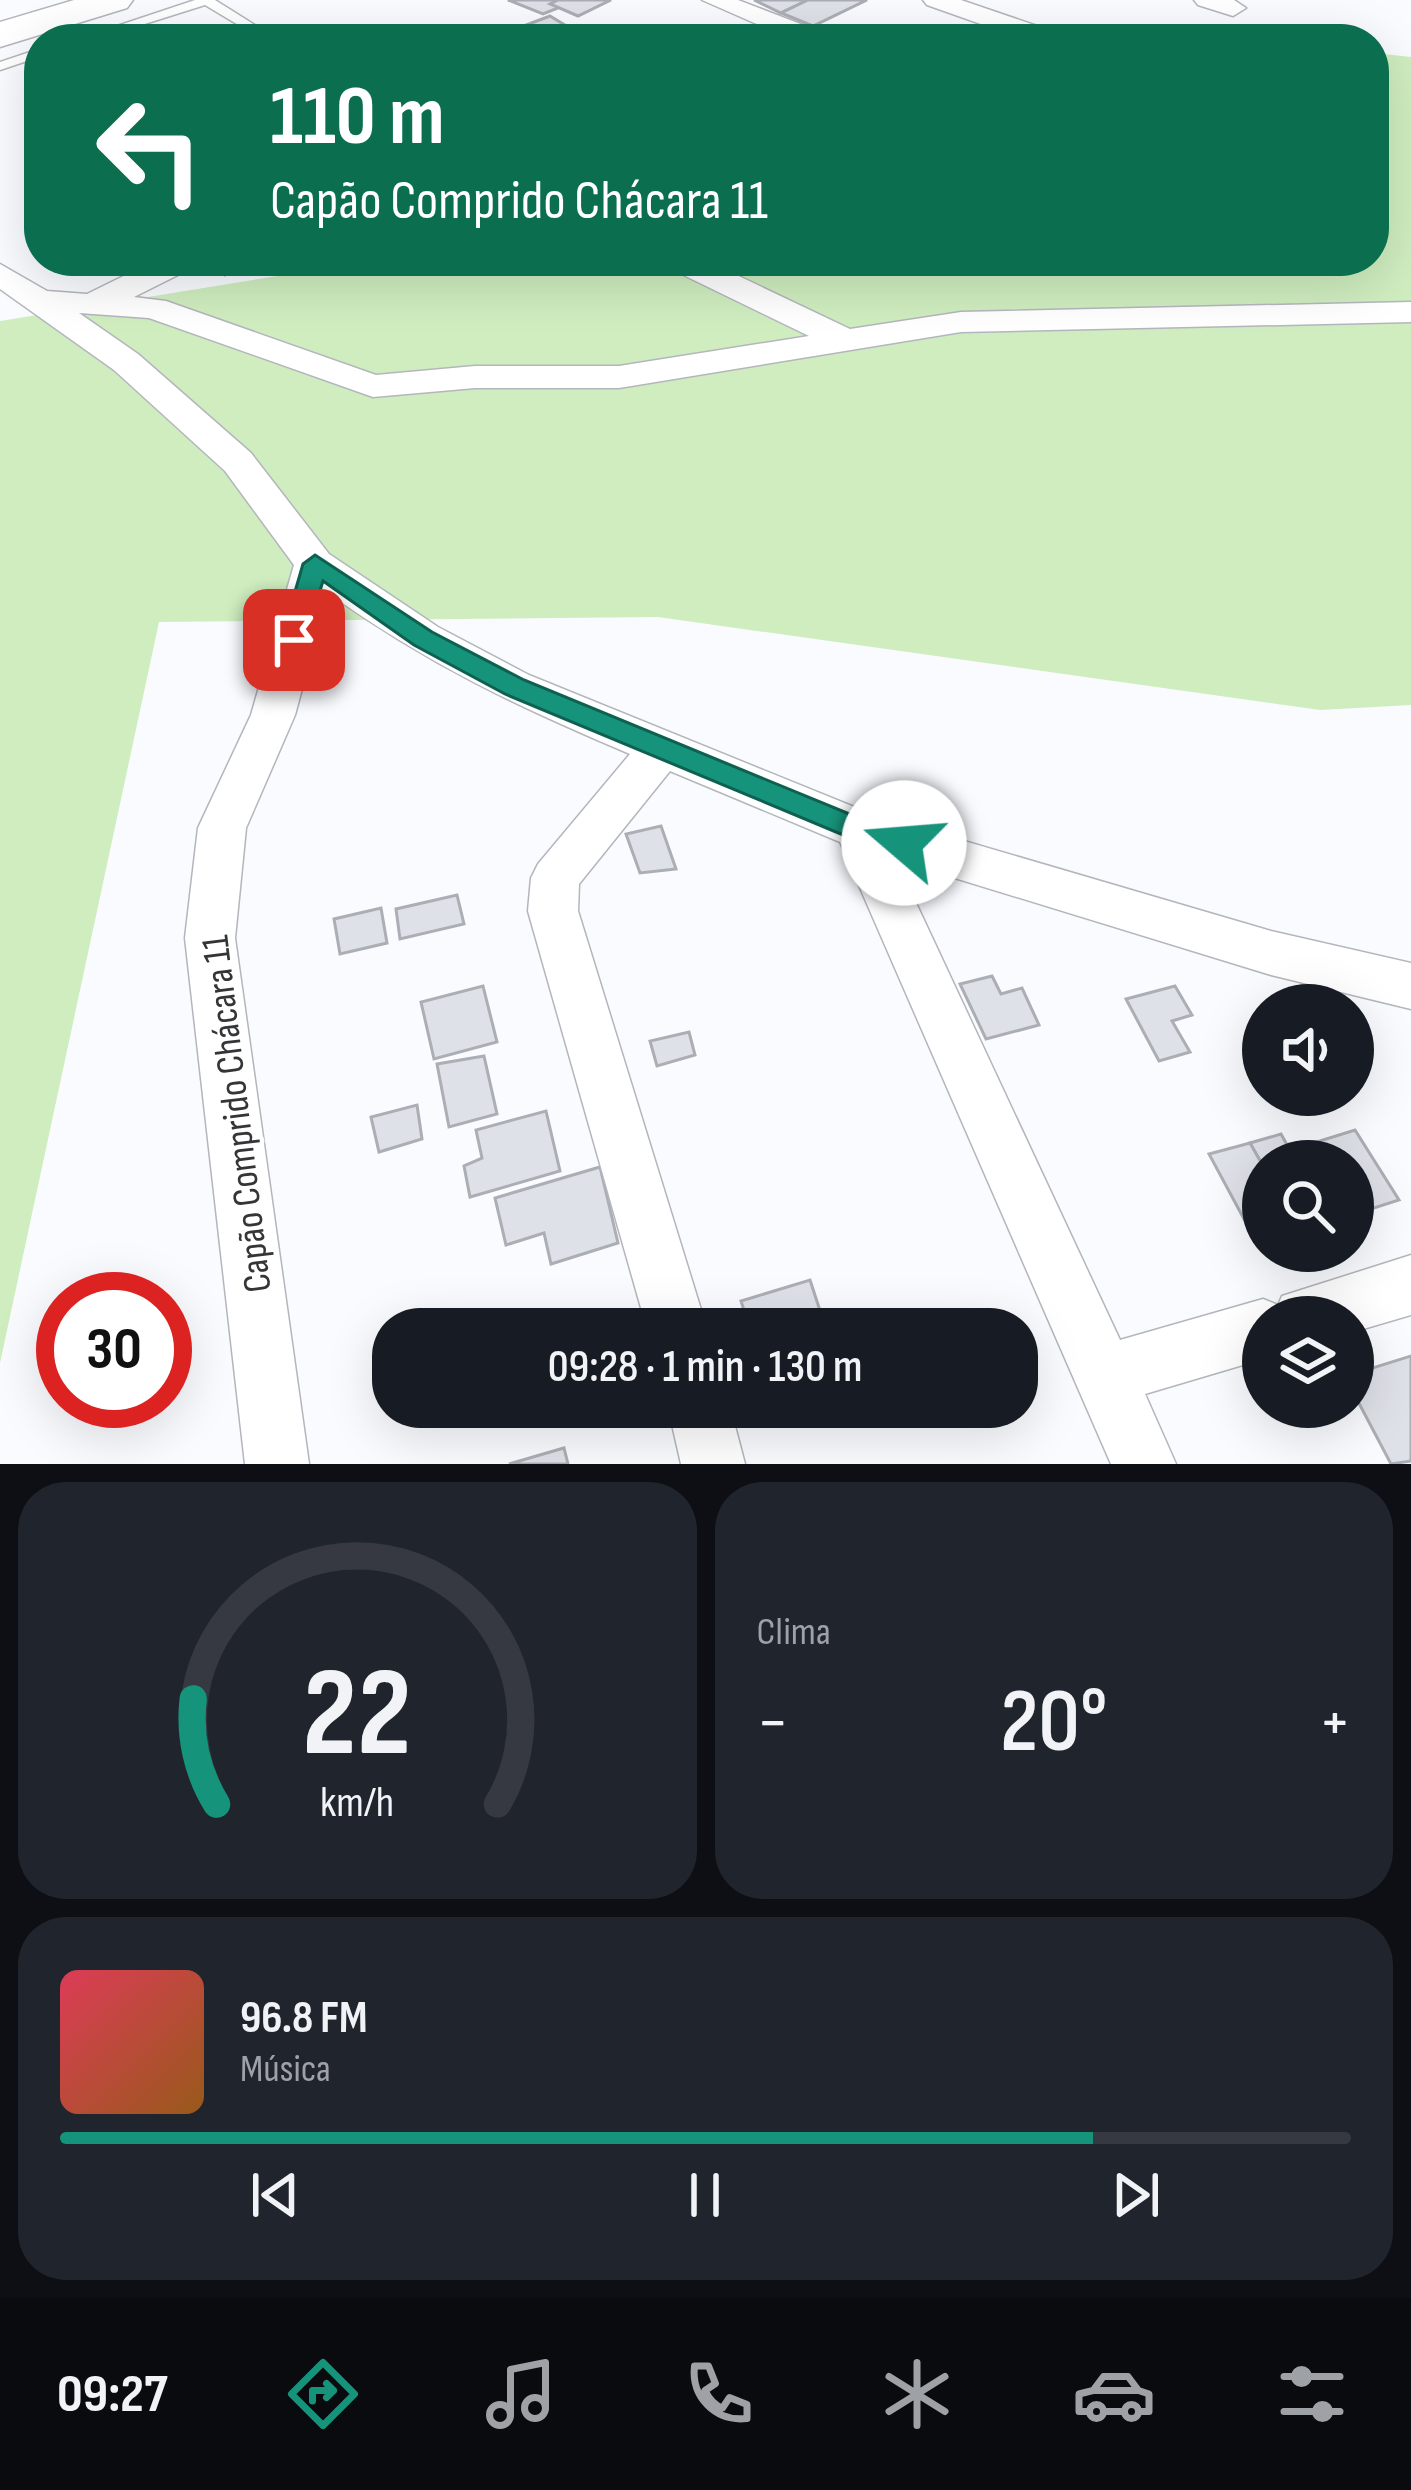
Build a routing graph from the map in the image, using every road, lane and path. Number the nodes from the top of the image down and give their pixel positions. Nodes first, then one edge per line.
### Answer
1 (115, 0) edge
2 (207, 0) edge
3 (715, 0) edge
4 (936, 0) edge
5 (36, 24) edge
6 (131, 24) edge
7 (246, 24) edge
8 (776, 24) edge
9 (1006, 24) edge
10 (0, 274) edge
11 (149, 276) edge
12 (712, 276) edge
13 (43, 301) junction
14 (92, 304) junction
15 (1411, 312) edge
16 (842, 339) junction
17 (315, 564) junction
18 (663, 747) junction
19 (858, 829) junction
20 (1411, 986) edge
21 (1411, 1286) edge
22 (1374, 1297) edge
23 (670, 1308) edge
24 (1242, 1335) edge
25 (1105, 1375) junction
26 (704, 1428) edge
27 (277, 1464) edge
28 (713, 1464) edge
29 (1144, 1464) edge

1 - 5 main road
2 - 6 lane
2 - 7 lane
3 - 8 street
4 - 9 street
10 - 13 street
11 - 14 street
12 - 16 street
13 - 14 street
13 - 17 street
14 - 16 street
15 - 16 street
17 - 18 street
17 - 27 street, Capão Comprido Chácara 11
18 - 19 street
18 - 23 street
19 - 20 street
19 - 25 street
21 - 22 street
24 - 25 street
25 - 29 street
26 - 28 street

